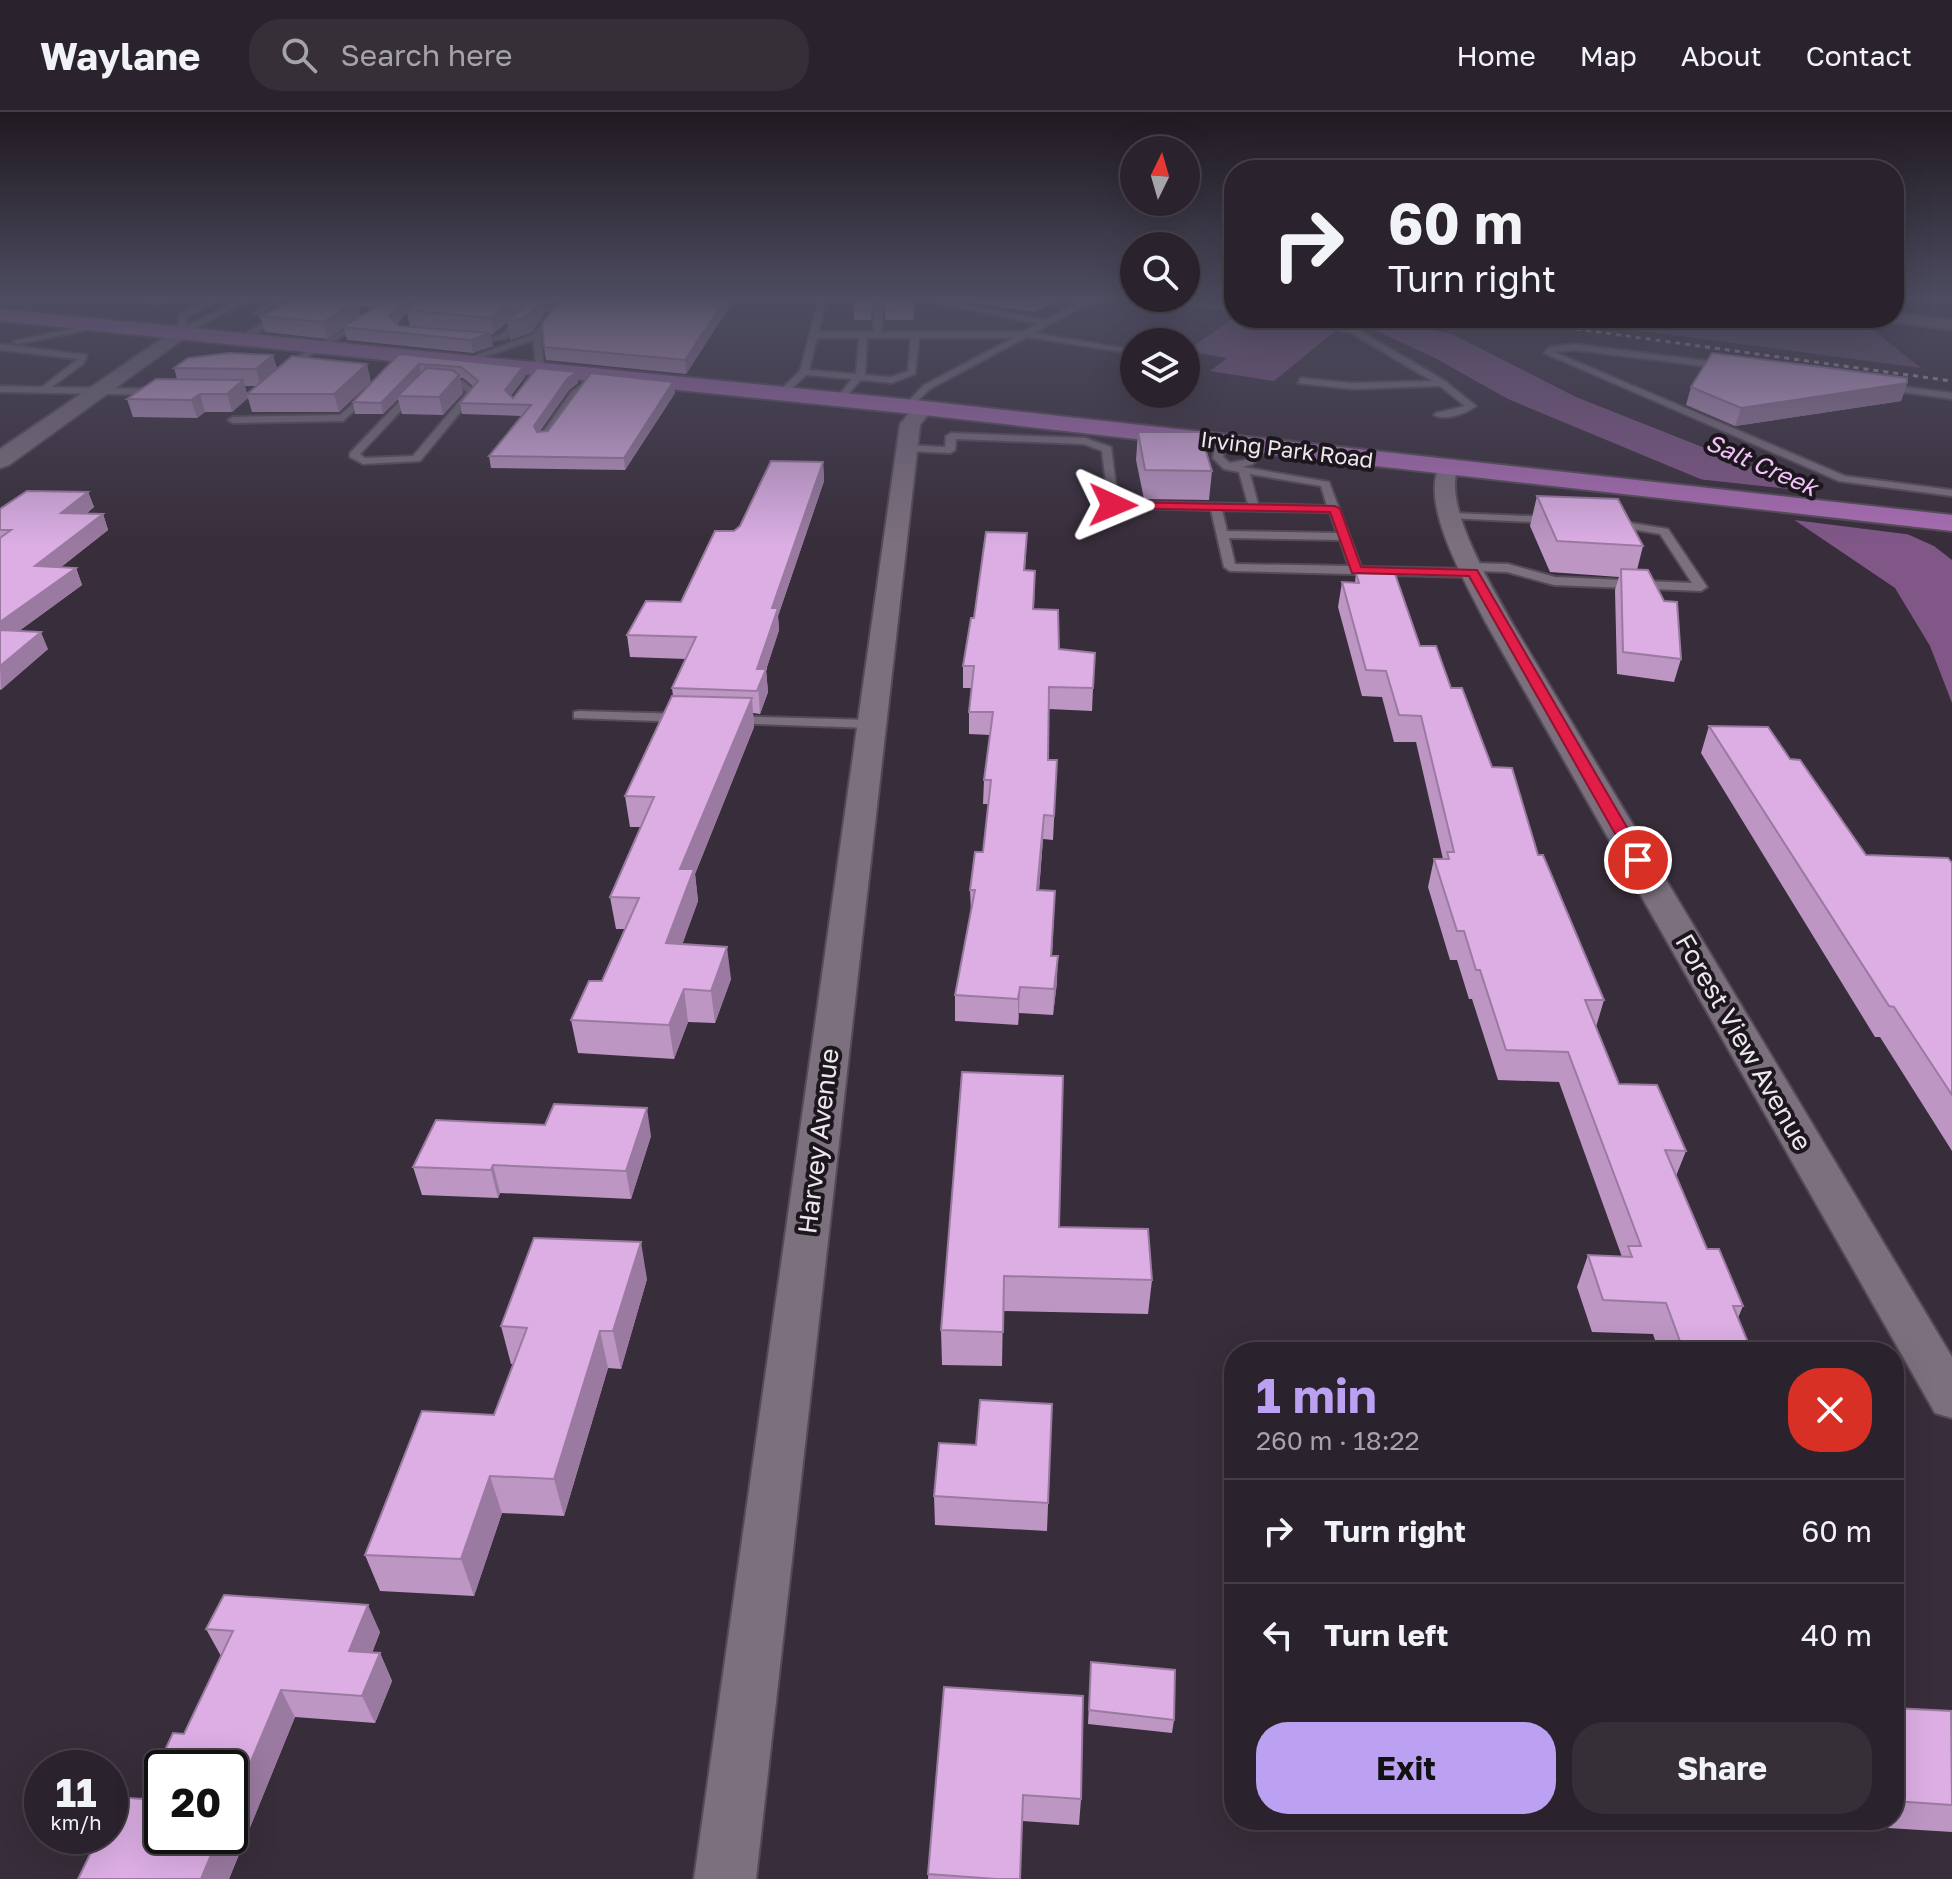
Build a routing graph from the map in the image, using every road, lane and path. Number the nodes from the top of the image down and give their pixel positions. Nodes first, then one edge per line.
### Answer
1 (52, 380) edge
2 (111, 380) edge
3 (425, 380) edge
4 (438, 380) edge
5 (531, 380) edge
6 (655, 380) edge
7 (795, 380) edge
8 (856, 380) edge
9 (893, 380) edge
10 (915, 380) edge
11 (941, 380) edge
12 (942, 380) edge
13 (1438, 380) edge
14 (1612, 380) edge
15 (1301, 381) dead end
16 (380, 382) edge
17 (1442, 383) junction
18 (1873, 385) edge
19 (585, 386) edge
20 (0, 389) edge
21 (168, 389) edge
22 (43, 391) junction
23 (523, 391) edge
24 (95, 392) junction
25 (781, 394) junction
26 (915, 396) junction
27 (1952, 396) edge
28 (840, 400) junction
29 (244, 410) dead end
30 (1439, 415) dead end
31 (1022, 429) junction
32 (1090, 434) junction
33 (543, 439) edge
34 (1221, 442) junction
35 (1264, 446) junction
36 (907, 448) junction
37 (0, 460) edge
38 (1228, 467) junction
39 (1448, 468) junction
40 (1244, 470) junction
41 (1952, 493) edge
42 (1216, 507) junction
43 (1254, 508) junction
44 (1335, 509) junction
45 (1453, 516) junction
46 (1571, 520) edge
47 (1586, 521) edge
48 (1952, 523) edge
49 (1222, 534) junction
50 (1345, 537) junction
51 (1356, 570) junction
52 (1472, 570) junction
53 (579, 715) dead end
54 (870, 724) junction
55 (1952, 1399) edge
56 (725, 1879) edge

1 - 22 lane
2 - 24 street
3 - 4 lane
5 - 23 lane
6 - 25 main road, Irving Park Road
7 - 25 lane
8 - 28 lane
9 - 26 lane
10 - 26 lane
11 - 26 lane
12 - 26 lane
13 - 17 lane
14 - 41 lane
15 - 17 lane
16 - 29 lane
17 - 30 lane
18 - 27 lane
19 - 33 lane
20 - 22 lane
21 - 24 lane
22 - 24 lane
24 - 37 street
25 - 28 main road, Irving Park Road
26 - 28 main road, Irving Park Road
26 - 31 main road, Irving Park Road
26 - 36 street, Harvey Avenue
31 - 32 main road, Irving Park Road
31 - 36 lane
32 - 34 main road, Irving Park Road
32 - 42 lane
34 - 35 main road, Irving Park Road
34 - 38 lane
35 - 38 lane
35 - 39 main road, Irving Park Road
36 - 54 street, Harvey Avenue
38 - 40 lane
39 - 45 street, Forest View Avenue
39 - 48 main road, Irving Park Road
40 - 43 lane
40 - 44 lane
42 - 43 lane
42 - 49 lane
43 - 44 lane
44 - 50 lane
45 - 46 lane
45 - 52 street, Forest View Avenue
47 - 52 lane
49 - 50 lane
49 - 51 lane
50 - 51 lane
51 - 52 lane
52 - 55 street, Forest View Avenue
53 - 54 lane
54 - 56 street, Harvey Avenue

